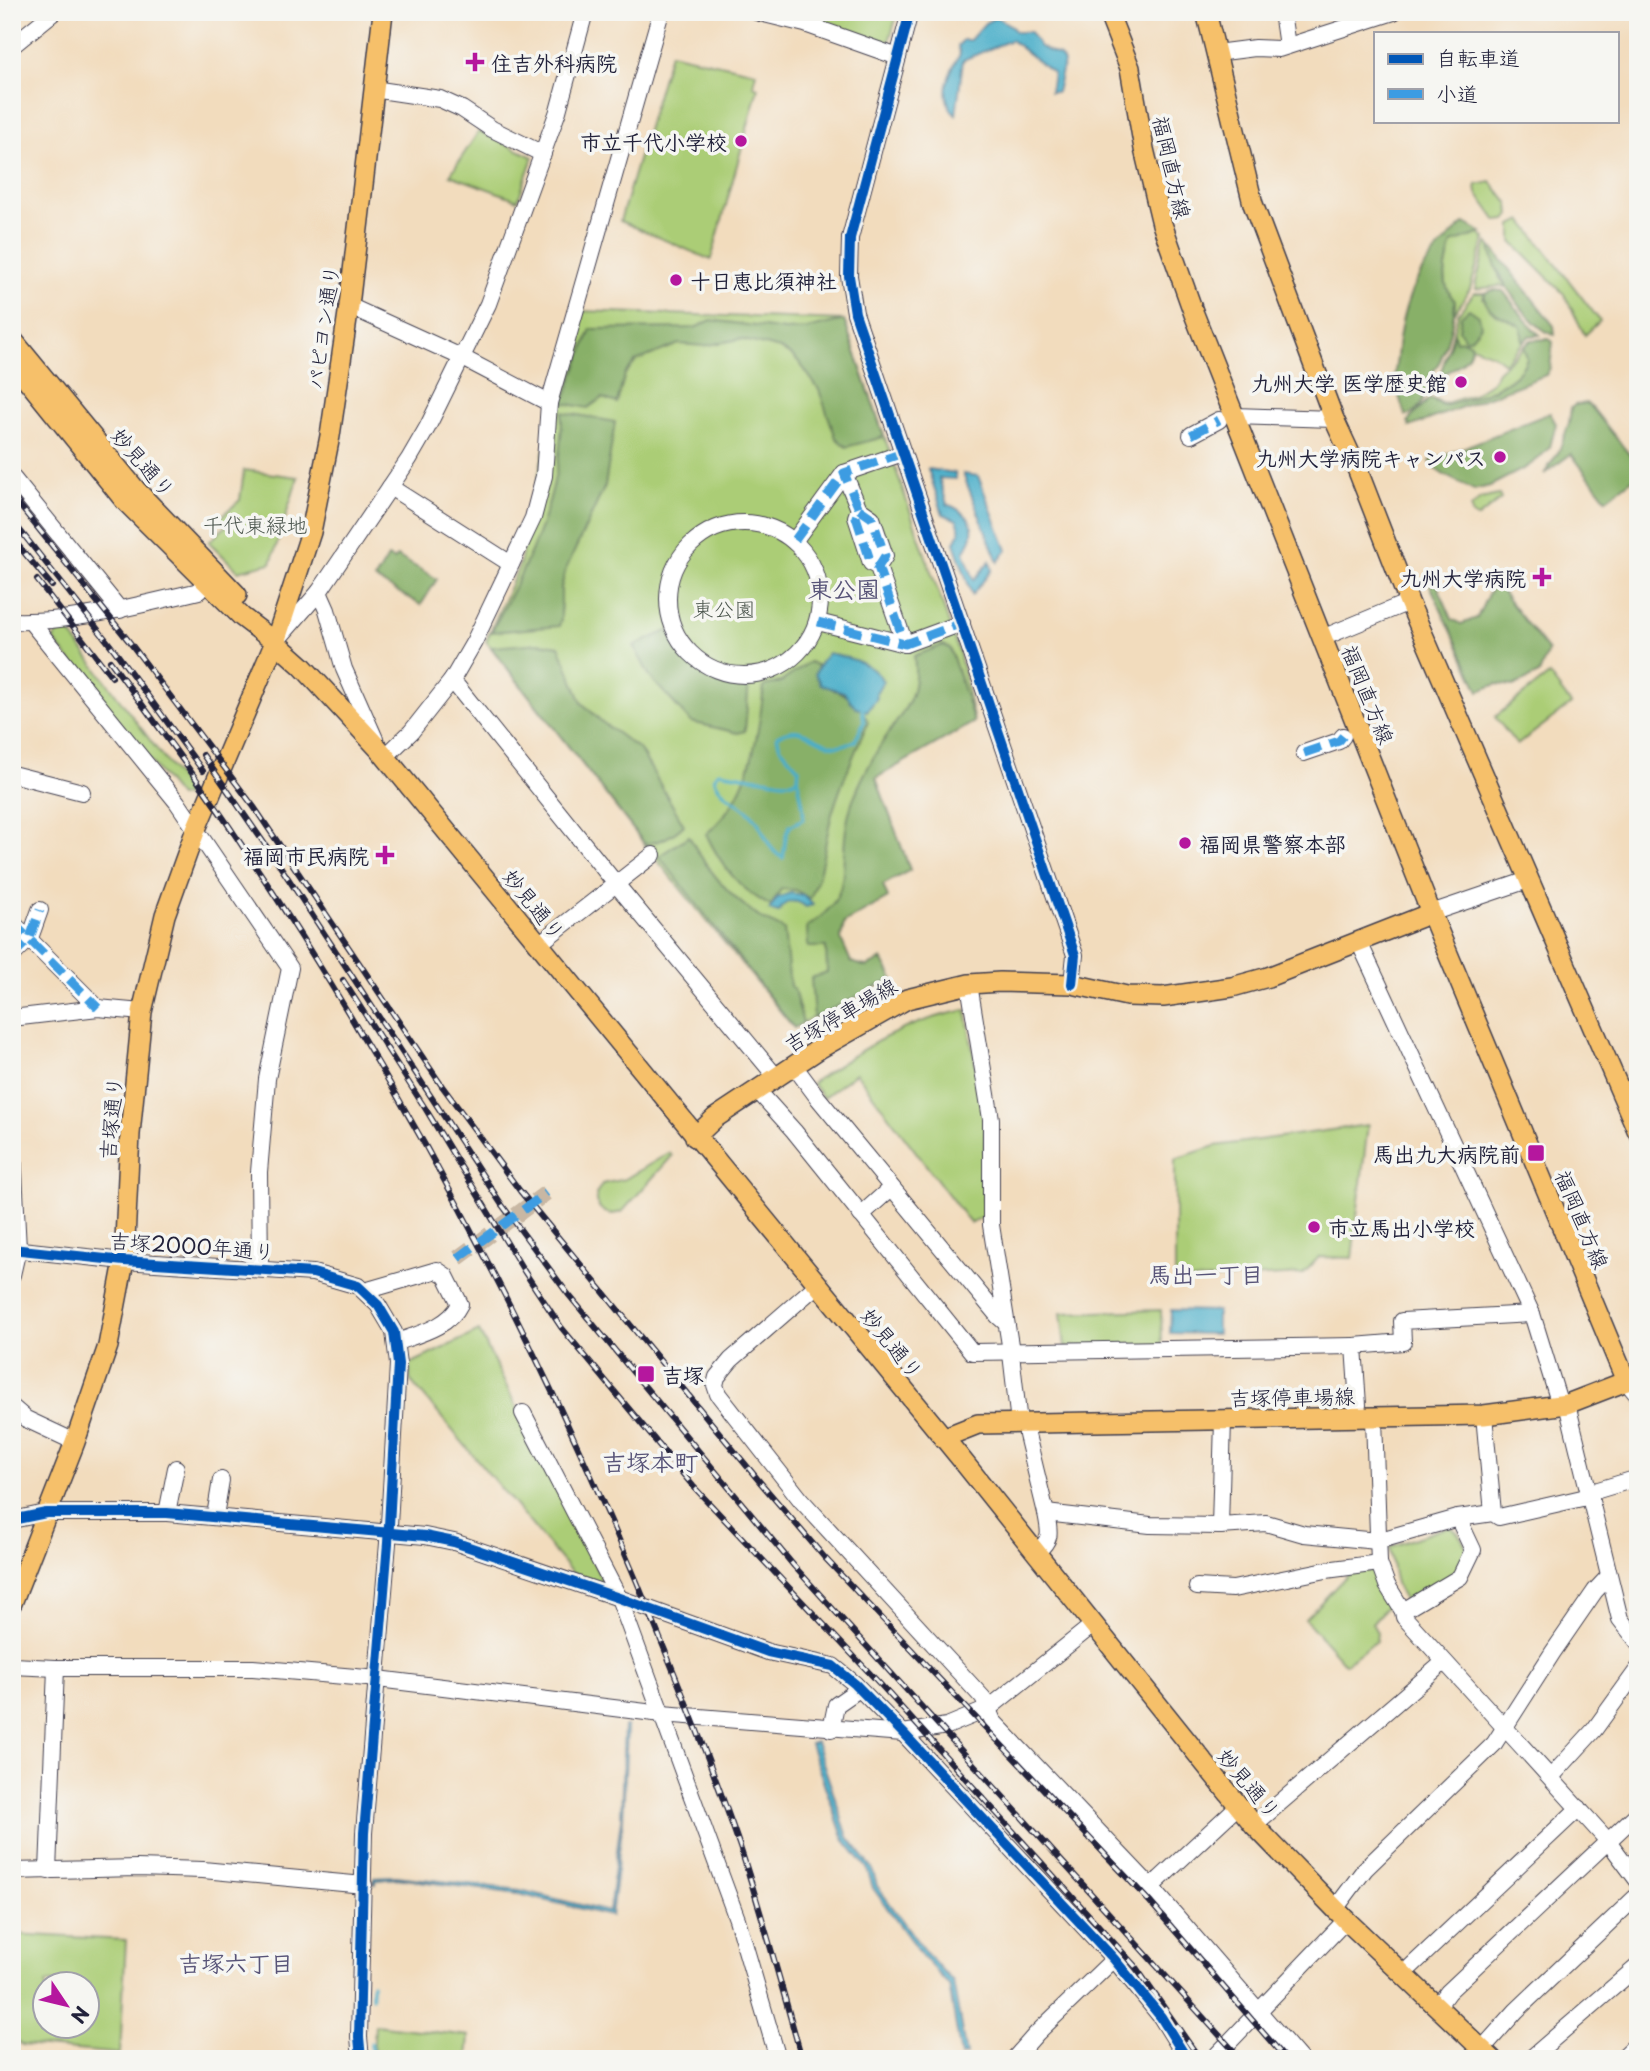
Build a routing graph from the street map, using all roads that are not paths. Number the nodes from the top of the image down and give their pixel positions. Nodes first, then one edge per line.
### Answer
1 (54, 12) edge
2 (383, 12) edge
3 (584, 12) edge
4 (661, 12) edge
5 (756, 12) edge
6 (910, 12) edge
7 (1206, 12) edge
8 (1282, 12) edge
9 (1390, 13) edge
10 (1112, 15) edge
11 (12, 46) edge
12 (1287, 46) junction
13 (1216, 53) junction
14 (898, 57) junction
15 (373, 89) junction
16 (543, 153) junction
17 (349, 306) junction
18 (12, 339) edge
19 (461, 356) junction
20 (12, 361) edge
21 (550, 403) junction
22 (1226, 418) junction
23 (1334, 419) junction
24 (1191, 435) dead end
25 (903, 453) junction
26 (844, 473) junction
27 (12, 477) edge
28 (390, 488) junction
29 (795, 540) junction
30 (511, 564) junction
31 (204, 580) junction
32 (318, 592) junction
33 (1409, 602) junction
34 (120, 610) junction
35 (12, 621) edge
36 (31, 622) junction
37 (818, 622) junction
38 (962, 624) junction
39 (1322, 638) junction
40 (275, 642) junction
41 (905, 643) junction
42 (452, 680) junction
43 (1343, 736) dead end
44 (382, 753) junction
45 (1304, 753) dead end
46 (12, 774) edge
47 (82, 792) dead end
48 (197, 829) junction
49 (653, 855) dead end
50 (1528, 880) junction
51 (616, 884) junction
52 (40, 910) dead end
53 (1431, 913) junction
54 (12, 922) edge
55 (30, 938) junction
56 (1359, 942) junction
57 (538, 944) junction
58 (12, 956) edge
59 (969, 984) junction
60 (1072, 984) junction
61 (97, 1008) junction
62 (142, 1012) junction
63 (12, 1018) edge
64 (795, 1067) junction
65 (777, 1078) junction
66 (758, 1091) junction
67 (1638, 1132) edge
68 (12, 1136) edge
69 (695, 1137) junction
70 (891, 1188) junction
71 (861, 1214) junction
72 (15, 1249) edge
73 (124, 1261) junction
74 (260, 1269) junction
75 (12, 1275) edge
76 (817, 1285) junction
77 (365, 1291) junction
78 (1532, 1314) junction
79 (1006, 1323) junction
80 (397, 1342) junction
81 (1354, 1346) junction
82 (1011, 1353) junction
83 (1634, 1384) edge
84 (1564, 1404) junction
85 (12, 1408) edge
86 (523, 1413) dead end
87 (1484, 1415) junction
88 (1364, 1418) junction
89 (1223, 1420) junction
90 (1023, 1423) junction
91 (943, 1438) junction
92 (75, 1441) junction
93 (176, 1468) dead end
94 (1638, 1478) edge
95 (221, 1480) dead end
96 (1588, 1495) junction
97 (46, 1513) junction
98 (167, 1513) junction
99 (1046, 1513) junction
100 (1493, 1513) junction
101 (215, 1516) junction
102 (1458, 1518) junction
103 (12, 1520) edge
104 (1220, 1526) junction
105 (388, 1533) junction
106 (1377, 1541) junction
107 (1037, 1553) junction
108 (1379, 1563) junction
109 (1609, 1576) junction
110 (1197, 1587) dead end
111 (619, 1598) junction
112 (12, 1603) edge
113 (1403, 1611) junction
114 (1094, 1624) junction
115 (1638, 1642) edge
116 (1444, 1662) junction
117 (12, 1666) edge
118 (56, 1668) junction
119 (1638, 1670) edge
120 (378, 1679) junction
121 (859, 1689) junction
122 (988, 1709) junction
123 (662, 1714) junction
124 (1504, 1728) junction
125 (831, 1729) junction
126 (903, 1733) junction
127 (1551, 1777) junction
128 (1238, 1806) junction
129 (1579, 1808) junction
130 (1638, 1813) edge
131 (1254, 1825) junction
132 (1608, 1841) junction
133 (12, 1871) edge
134 (48, 1871) junction
135 (1638, 1881) edge
136 (364, 1885) junction
137 (1151, 1888) junction
138 (1638, 1895) edge
139 (1341, 1915) junction
140 (1114, 1959) junction
141 (1638, 1966) edge
142 (1403, 1974) junction
143 (1437, 2007) junction
144 (1259, 2011) junction
145 (1638, 2043) edge
146 (1487, 2054) edge
147 (1221, 2056) edge
148 (360, 2059) edge
149 (778, 2059) edge
150 (1014, 2059) edge
151 (1187, 2059) edge
152 (1300, 2059) edge
153 (1530, 2059) edge
154 (1621, 2059) edge

1 - 11 street
2 - 15 main road, パピヨン通り
3 - 16 street
4 - 21 street
5 - 14 street
6 - 14 street
7 - 13 main road
8 - 12 street
9 - 12 street
10 - 22 main road, 福岡直方線
12 - 13 street
13 - 23 main road
14 - 25 street
15 - 16 street
15 - 17 main road, パピヨン通り
16 - 19 street
17 - 19 street
17 - 40 main road, パピヨン通り
18 - 40 main road, 妙見通り
19 - 21 street
19 - 28 street
20 - 31 main road, 妙見通り
21 - 30 street
22 - 23 street
22 - 24 street
22 - 39 main road, 福岡直方線
23 - 33 main road
25 - 26 street
25 - 38 street
26 - 29 street
26 - 41 street
27 - 34 street
28 - 30 street
28 - 32 street
29 - 37 street
29 - 37 street
30 - 42 street
31 - 34 street
31 - 40 main road, 妙見通り
32 - 40 street
32 - 44 street
33 - 39 street
33 - 50 main road
34 - 36 street
35 - 36 street
36 - 48 street
37 - 41 street
38 - 41 street
38 - 60 street
39 - 53 main road, 福岡直方線
40 - 44 main road, 妙見通り
40 - 48 main road, 吉塚通り
42 - 44 street
42 - 51 street
43 - 45 street
44 - 57 main road, 妙見通り
46 - 47 street
48 - 62 main road, 吉塚通り
48 - 74 street
49 - 51 street
50 - 53 street
50 - 67 main road
51 - 57 street
51 - 65 street
52 - 55 street
53 - 56 main road, 吉塚停車場線
53 - 83 main road, 福岡直方線
54 - 55 street
55 - 58 street
55 - 61 street
56 - 60 main road, 吉塚停車場線
56 - 78 street
57 - 69 main road, 妙見通り
59 - 60 main road, 吉塚停車場線
59 - 64 main road, 吉塚停車場線
59 - 79 street
61 - 62 street
61 - 63 street
62 - 73 main road, 吉塚通り
64 - 65 main road, 吉塚停車場線
64 - 70 street
65 - 66 main road, 吉塚停車場線
66 - 69 main road, 吉塚停車場線
66 - 71 street
68 - 72 street
69 - 76 main road, 妙見通り
70 - 71 street
70 - 79 street
71 - 82 street
72 - 73 street, 吉塚2000年通り
72 - 75 street
73 - 74 street, 吉塚2000年通り
73 - 92 main road, 吉塚通り
74 - 77 street, 吉塚2000年通り
76 - 91 main road, 妙見通り
76 - 122 street
77 - 80 street
77 - 80 street
78 - 81 street
78 - 84 street
79 - 82 street
80 - 105 street
81 - 82 street
81 - 88 street
82 - 90 street
83 - 84 main road, 吉塚停車場線
84 - 87 main road, 吉塚停車場線
84 - 96 street
85 - 92 street
86 - 111 street
87 - 88 main road, 吉塚停車場線
87 - 100 street
88 - 89 main road, 吉塚停車場線
88 - 106 street
89 - 90 main road, 吉塚停車場線
89 - 104 street
90 - 91 main road, 吉塚停車場線
90 - 99 street
91 - 107 main road, 妙見通り
92 - 97 main road, 吉塚通り
93 - 98 street
94 - 96 street
95 - 101 street
96 - 100 street
96 - 109 street
97 - 98 street
97 - 103 street
97 - 112 main road, 吉塚通り
98 - 101 street
99 - 104 street
99 - 107 street
100 - 102 street
101 - 105 street
102 - 106 street
102 - 113 street
104 - 106 street
105 - 111 street
105 - 120 street
106 - 108 street
107 - 114 main road, 妙見通り
108 - 110 street
108 - 113 street
109 - 115 street
109 - 124 street
111 - 121 street
111 - 123 street
113 - 116 street
114 - 122 street
114 - 128 main road, 妙見通り
116 - 124 street
116 - 131 street
117 - 118 street
118 - 120 street
118 - 134 street
119 - 127 street
120 - 123 street
120 - 136 street
121 - 125 street
121 - 126 street
122 - 126 street
122 - 137 street
123 - 125 street
123 - 149 street
124 - 127 street
124 - 139 street
125 - 126 street
126 - 140 street
127 - 129 street
128 - 131 main road, 妙見通り
128 - 137 street
129 - 132 street
129 - 142 street
130 - 132 street
131 - 139 main road, 妙見通り
132 - 135 street
132 - 143 street
133 - 134 street
134 - 136 street
136 - 148 street
137 - 144 street
138 - 146 street
139 - 142 main road, 妙見通り
139 - 144 street
140 - 150 street
140 - 151 street
141 - 153 street
142 - 143 main road, 妙見通り
143 - 146 main road, 妙見通り
144 - 147 street
144 - 152 street
145 - 154 street

